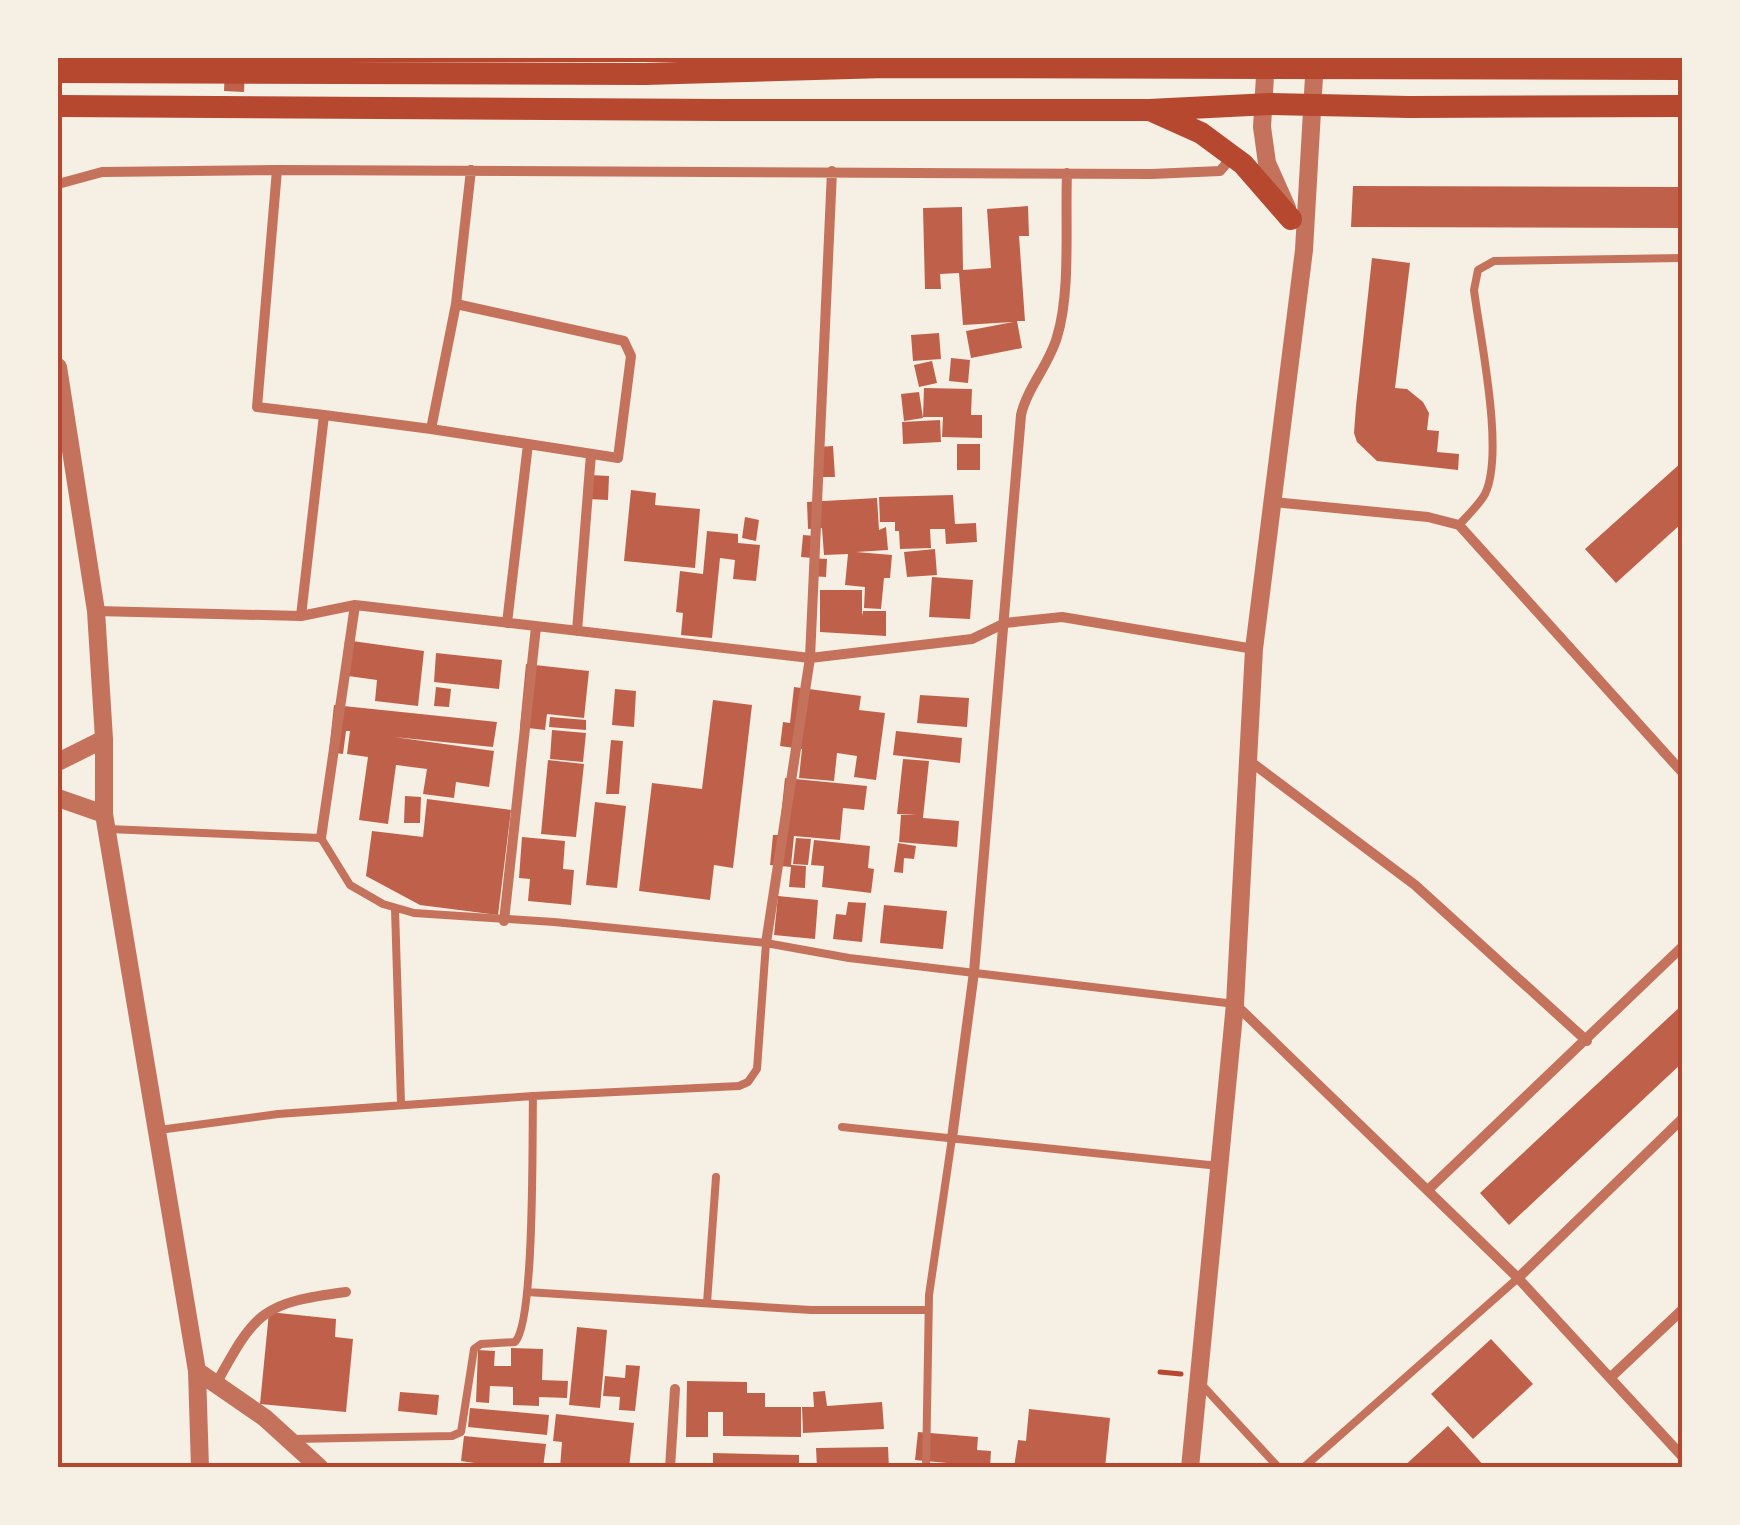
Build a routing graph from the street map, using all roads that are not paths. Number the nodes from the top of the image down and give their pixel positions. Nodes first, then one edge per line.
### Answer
1 (886, 62) edge
2 (1315, 62) edge
3 (1176, 63) edge
4 (1265, 63) edge
5 (202, 64) edge
6 (645, 66) edge
7 (1682, 69) edge
8 (58, 72) edge
9 (1263, 104) junction
10 (58, 106) edge
11 (1314, 106) junction
12 (1682, 106) edge
13 (1149, 110) junction
14 (1232, 157) junction
15 (278, 170) junction
16 (471, 170) junction
17 (832, 171) junction
18 (1067, 173) junction
19 (58, 184) edge
20 (1291, 219) junction
21 (1304, 250) junction
22 (1682, 258) edge
23 (456, 304) junction
24 (58, 367) edge
25 (324, 416) junction
26 (431, 429) junction
27 (528, 444) junction
28 (591, 454) junction
29 (1273, 502) junction
30 (1460, 525) junction
31 (354, 605) junction
32 (96, 611) junction
33 (301, 616) junction
34 (508, 623) junction
35 (1005, 623) junction
36 (536, 627) junction
37 (577, 632) junction
38 (1254, 649) junction
39 (810, 658) junction
40 (104, 739) junction
41 (1246, 758) junction
42 (58, 762) edge
43 (1682, 772) edge
44 (58, 798) edge
45 (105, 822) junction
46 (321, 838) junction
47 (396, 910) junction
48 (504, 921) junction
49 (766, 943) junction
50 (1682, 948) edge
51 (974, 972) junction
52 (1235, 1004) junction
53 (1587, 1041) junction
54 (533, 1096) junction
55 (401, 1104) junction
56 (1682, 1119) edge
57 (842, 1127) dead end
58 (155, 1131) junction
59 (952, 1138) junction
60 (1219, 1166) junction
61 (716, 1177) dead end
62 (1429, 1189) junction
63 (1518, 1278) junction
64 (346, 1292) dead end
65 (527, 1292) junction
66 (707, 1303) junction
67 (928, 1310) junction
68 (1682, 1310) edge
69 (197, 1371) junction
70 (1610, 1378) junction
71 (1199, 1382) junction
72 (216, 1384) junction
73 (676, 1389) dead end
74 (288, 1439) junction
75 (1682, 1456) edge
76 (200, 1468) edge
77 (320, 1468) edge
78 (670, 1468) edge
79 (926, 1468) edge
80 (1190, 1468) edge
81 (1279, 1468) edge
82 (1303, 1468) edge

1 - 3 main road
1 - 6 main road
2 - 4 main road
2 - 7 main road
2 - 11 street
3 - 4 main road
4 - 9 street
5 - 6 main road
5 - 8 main road
9 - 11 main road
9 - 13 main road
9 - 20 street
10 - 13 main road
11 - 12 main road
11 - 21 street
13 - 14 main road
14 - 18 street
14 - 20 main road
15 - 16 street
15 - 19 street
15 - 25 street
16 - 17 street
16 - 23 street
17 - 18 street
17 - 39 street
18 - 35 street
20 - 21 street
21 - 29 street
22 - 30 lane
23 - 26 street
23 - 28 street
24 - 32 street
25 - 26 street
25 - 33 street
26 - 27 street
27 - 28 street
27 - 34 street
28 - 37 street
29 - 30 street
29 - 38 street
30 - 43 street
31 - 33 street
31 - 34 street
31 - 46 street
32 - 33 street
32 - 40 street
34 - 36 street
35 - 38 street
35 - 39 street
35 - 51 street
36 - 37 street
36 - 48 street
37 - 39 street
38 - 41 street
39 - 49 street
40 - 42 street
40 - 45 street
41 - 52 street
41 - 53 street
44 - 45 street
45 - 46 lane
45 - 58 street
46 - 47 lane
47 - 48 lane
47 - 55 lane
48 - 49 lane
49 - 51 lane
49 - 54 lane
50 - 53 street
51 - 52 lane
51 - 59 street
52 - 60 street
52 - 62 street
53 - 62 street
54 - 55 lane
54 - 65 lane
55 - 58 lane
56 - 63 street
57 - 59 lane
58 - 69 street
59 - 60 lane
59 - 67 lane
60 - 71 street
61 - 66 lane
62 - 63 street
63 - 70 street
63 - 82 lane
64 - 72 street
65 - 66 lane
65 - 74 lane
66 - 67 lane
67 - 79 lane
68 - 70 street
69 - 72 street
69 - 76 street
70 - 75 street
71 - 80 street
71 - 81 lane
72 - 74 street
73 - 78 street
74 - 77 street

